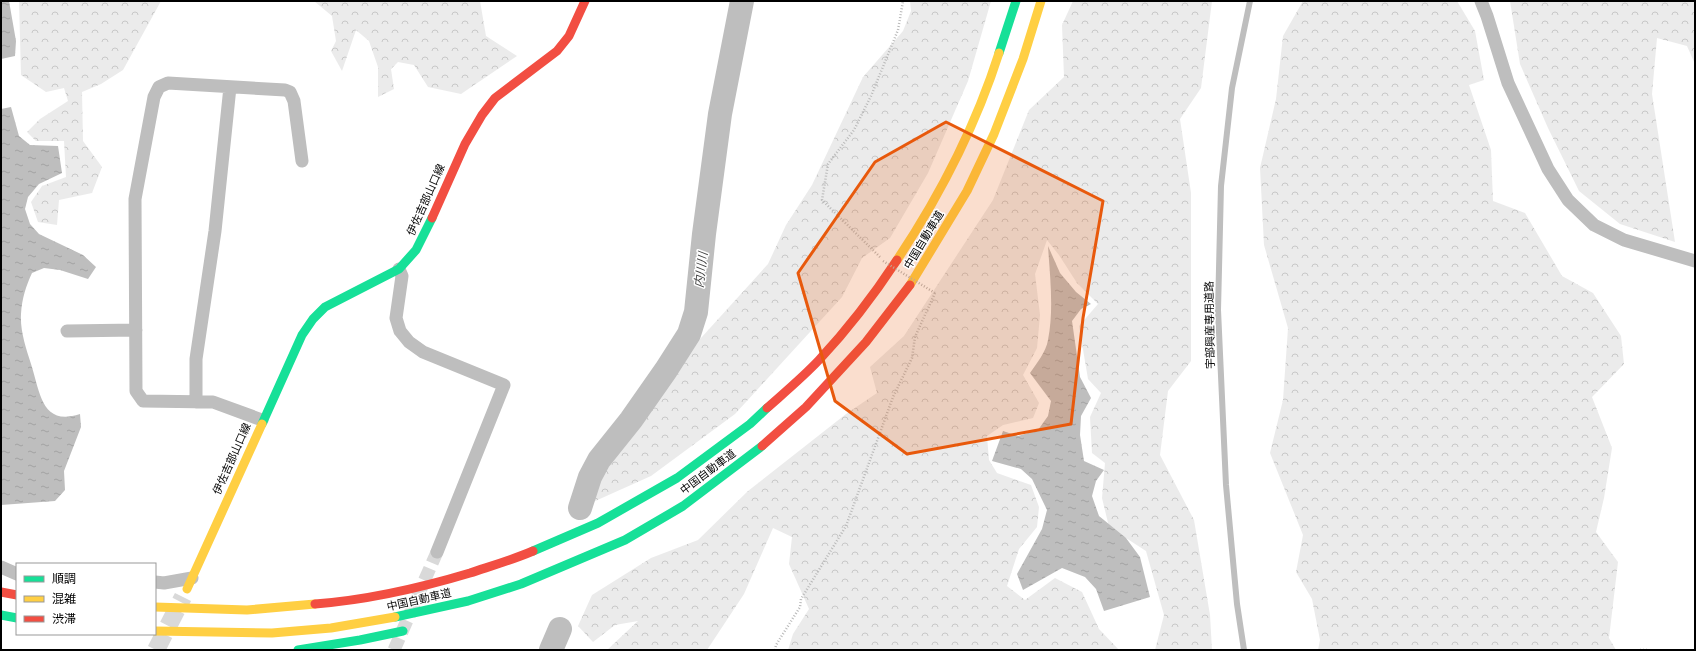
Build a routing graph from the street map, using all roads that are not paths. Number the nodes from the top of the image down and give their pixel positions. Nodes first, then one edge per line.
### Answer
1 (585, 1) edge
2 (1016, 1) edge
3 (1041, 1) edge
4 (1250, 1) edge
5 (1481, 1) edge
6 (230, 87) junction
7 (302, 161) dead end
8 (1695, 261) edge
9 (399, 269) junction
10 (136, 330) junction
11 (68, 331) dead end
12 (196, 402) junction
13 (262, 420) junction
14 (625, 540) junction
15 (437, 552) tunnel mouth
16 (1, 567) edge
17 (16, 574) edge
18 (156, 582) edge
19 (189, 583) joint
20 (530, 590) dead end
21 (1, 592) edge
22 (16, 595) edge
23 (156, 607) edge
24 (1, 616) edge
25 (16, 618) edge
26 (410, 630) dead end
27 (156, 631) edge
28 (298, 650) edge
29 (1244, 650) edge

1 - 9 main road, 伊佐吉部山口線
2 - 23 main road, 中国自動車道
3 - 14 main road, 中国自動車道
4 - 29 lane, 宇部興産専用道路
5 - 8 street
6 - 7 street
6 - 10 street
6 - 12 street
9 - 13 main road, 伊佐吉部山口線
9 - 15 street
10 - 11 street
10 - 12 street
12 - 13 street
13 - 19 main road, 伊佐吉部山口線
14 - 20 main road
14 - 27 main road, 中国自動車道
16 - 17 street
18 - 19 street
21 - 22 main road
24 - 25 main road
26 - 28 main road

